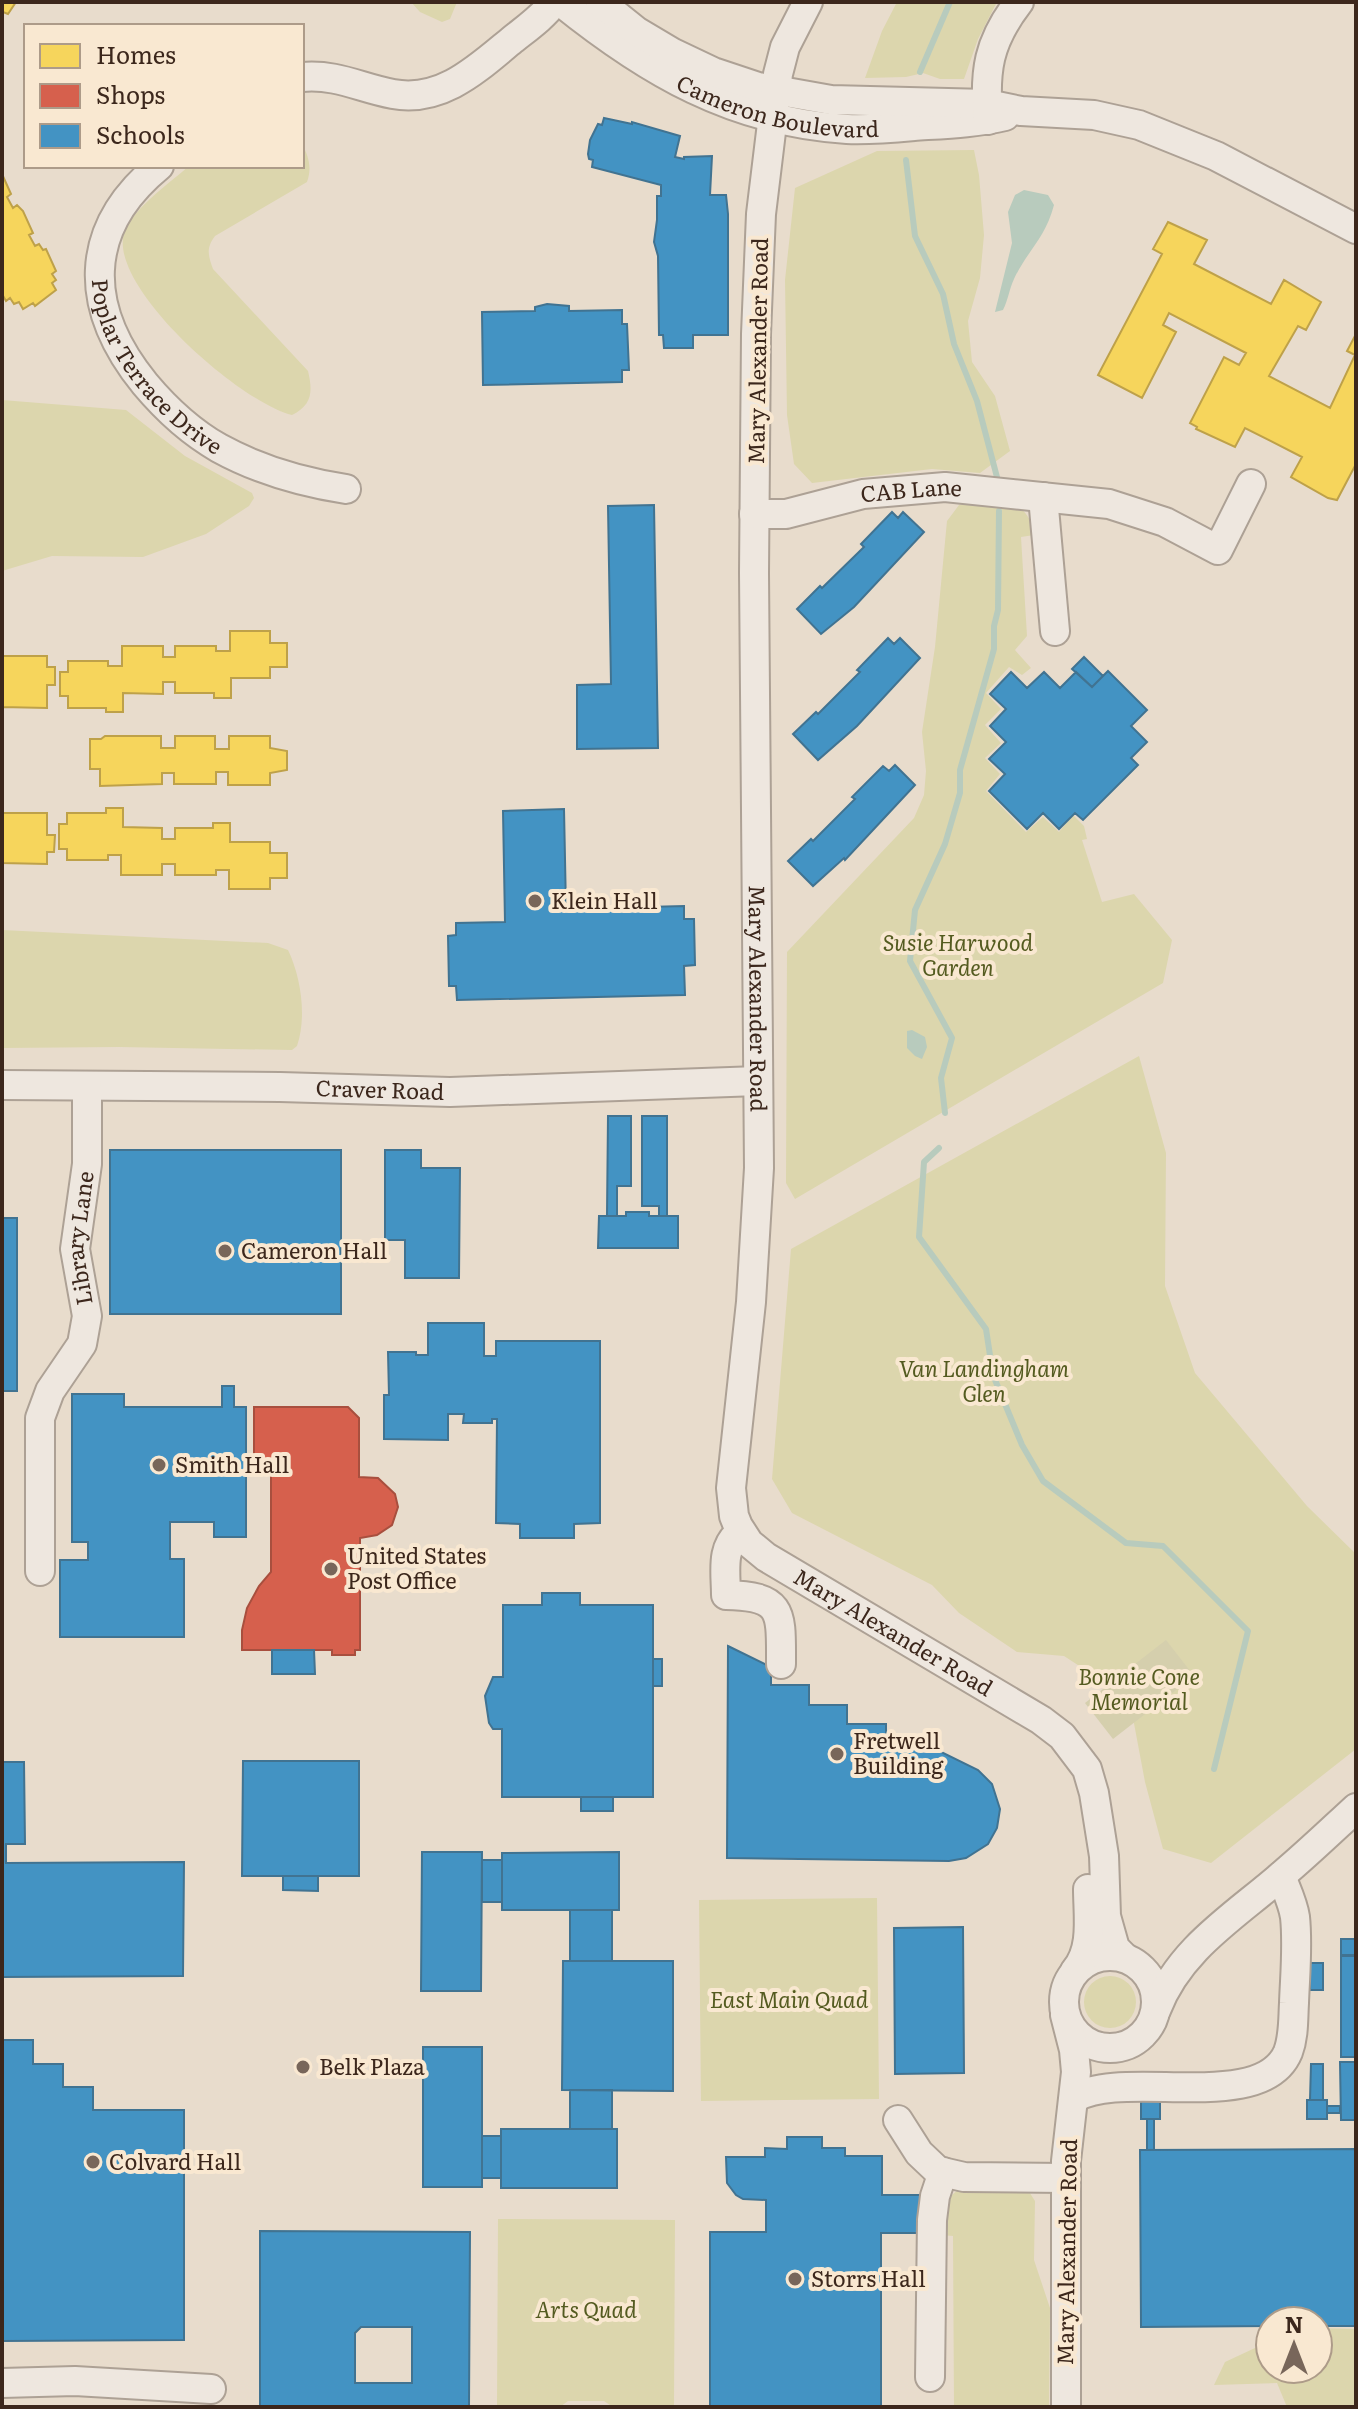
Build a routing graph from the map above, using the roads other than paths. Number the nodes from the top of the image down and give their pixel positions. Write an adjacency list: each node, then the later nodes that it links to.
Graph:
1 (554, 2): 6 (street)
2 (561, 2): 7 (street, Cameron Boulevard)
3 (600, 2): 7 (street, Cameron Boulevard)
4 (808, 2): 7 (street, Mary Alexander Road)
5 (1019, 2): 8 (street)
6 (304, 77)
7 (774, 104): 8 (street, Cameron Boulevard); 14 (street, Mary Alexander Road)
8 (987, 112): 10 (street, Cameron Boulevard)
9 (157, 168): 12 (street, Poplar Terrace Drive)
10 (1356, 229)
11 (1251, 484): 13 (street, CAB Lane)
12 (346, 489)
13 (1043, 497): 14 (street, CAB Lane); 15 (street)
14 (754, 514): 16 (street, Mary Alexander Road)
15 (1055, 631)
16 (758, 1081): 18 (street, Craver Road); 19 (street, Mary Alexander Road)
17 (2, 1085): 18 (street, Craver Road)
18 (87, 1086): 20 (street, Library Lane)
19 (741, 1532): 21 (street); 23 (street, Mary Alexander Road)
20 (40, 1571)
21 (781, 1664)
22 (1356, 1808): 24 (street)
23 (1095, 1813): 26 (street, Mary Alexander Road); 27 (street, Mary Alexander Road)
24 (1281, 1876): 25 (street); 31 (street)
25 (1228, 1918): 26 (street); 28 (street)
26 (1128, 1959): 27 (street); 28 (street, Mary Alexander Road)
27 (1075, 1971): 29 (street, Mary Alexander Road)
28 (1155, 2012): 30 (street, Mary Alexander Road)
29 (1065, 2015): 30 (street); 31 (street, Mary Alexander Road)
30 (1126, 2045): 31 (street, Mary Alexander Road)
31 (1075, 2098): 34 (street, Mary Alexander Road)
32 (898, 2120): 33 (street)
33 (943, 2172): 34 (street); 35 (street)
34 (1066, 2178): 38 (street, Mary Alexander Road)
35 (930, 2377)
36 (2, 2383): 37 (street)
37 (211, 2389)
38 (1066, 2407)

